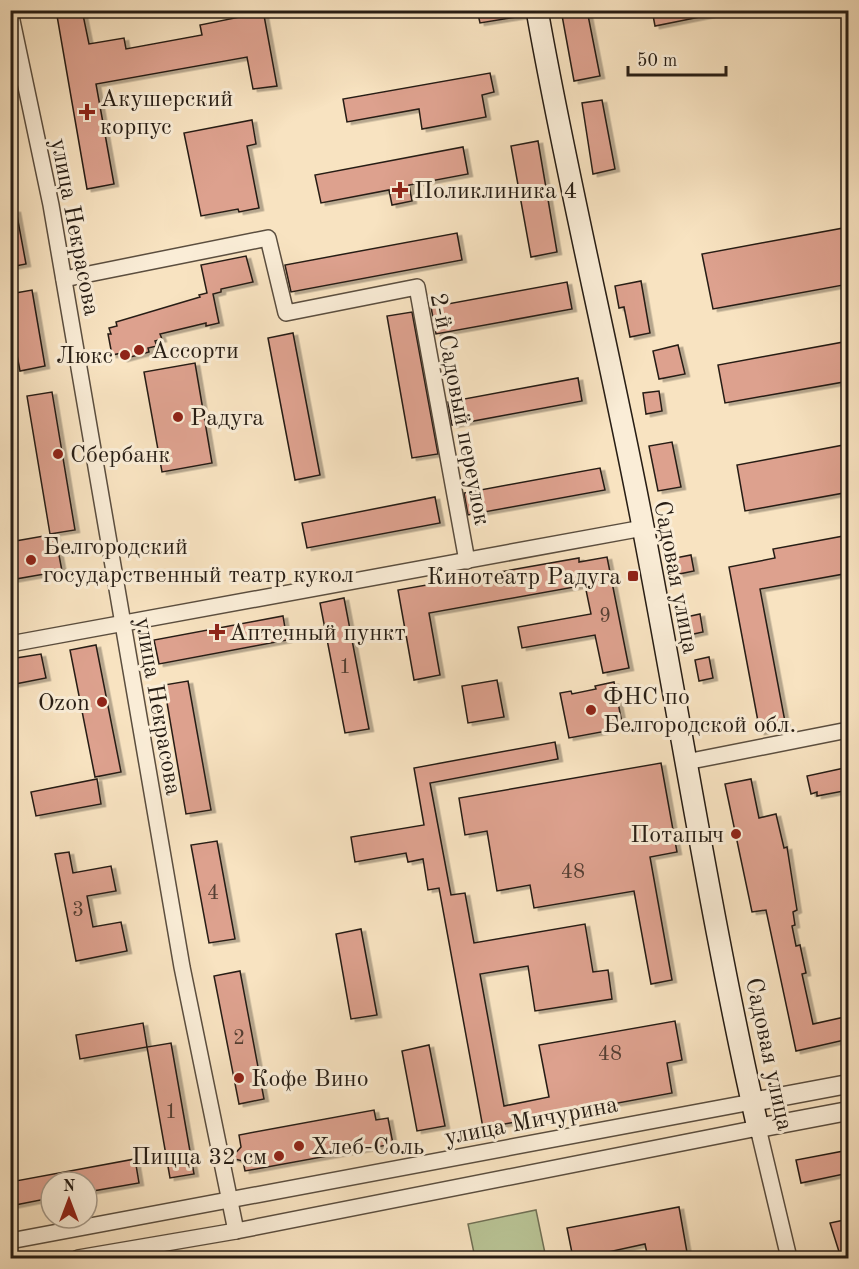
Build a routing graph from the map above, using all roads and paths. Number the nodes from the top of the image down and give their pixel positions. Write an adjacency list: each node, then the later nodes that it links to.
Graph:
1 (537, 10): 4 (main road, Садовая улица)
2 (10, 11): 3 (street, улица Некрасова)
3 (64, 279): 5 (street, 2-й Садовый переулок); 6 (street, улица Некрасова)
4 (643, 528): 5 (street); 9 (main road, Садовая улица)
5 (467, 561): 6 (street)
6 (122, 623): 7 (street); 14 (street, улица Некрасова)
7 (10, 644)
8 (849, 730): 9 (street)
9 (686, 762): 11 (main road, Садовая улица)
10 (849, 1084): 11 (street, улица Мичурина)
11 (752, 1102): 13 (main road, Садовая улица); 14 (street, улица Мичурина)
12 (849, 1111): 13 (street)
13 (758, 1128): 15 (street); 18 (street, Садовая улица)
14 (230, 1201): 15 (street, улица Некрасова); 16 (street, улица Мичурина)
15 (236, 1231): 17 (street)
16 (10, 1241)
17 (78, 1258)
18 (789, 1258)

